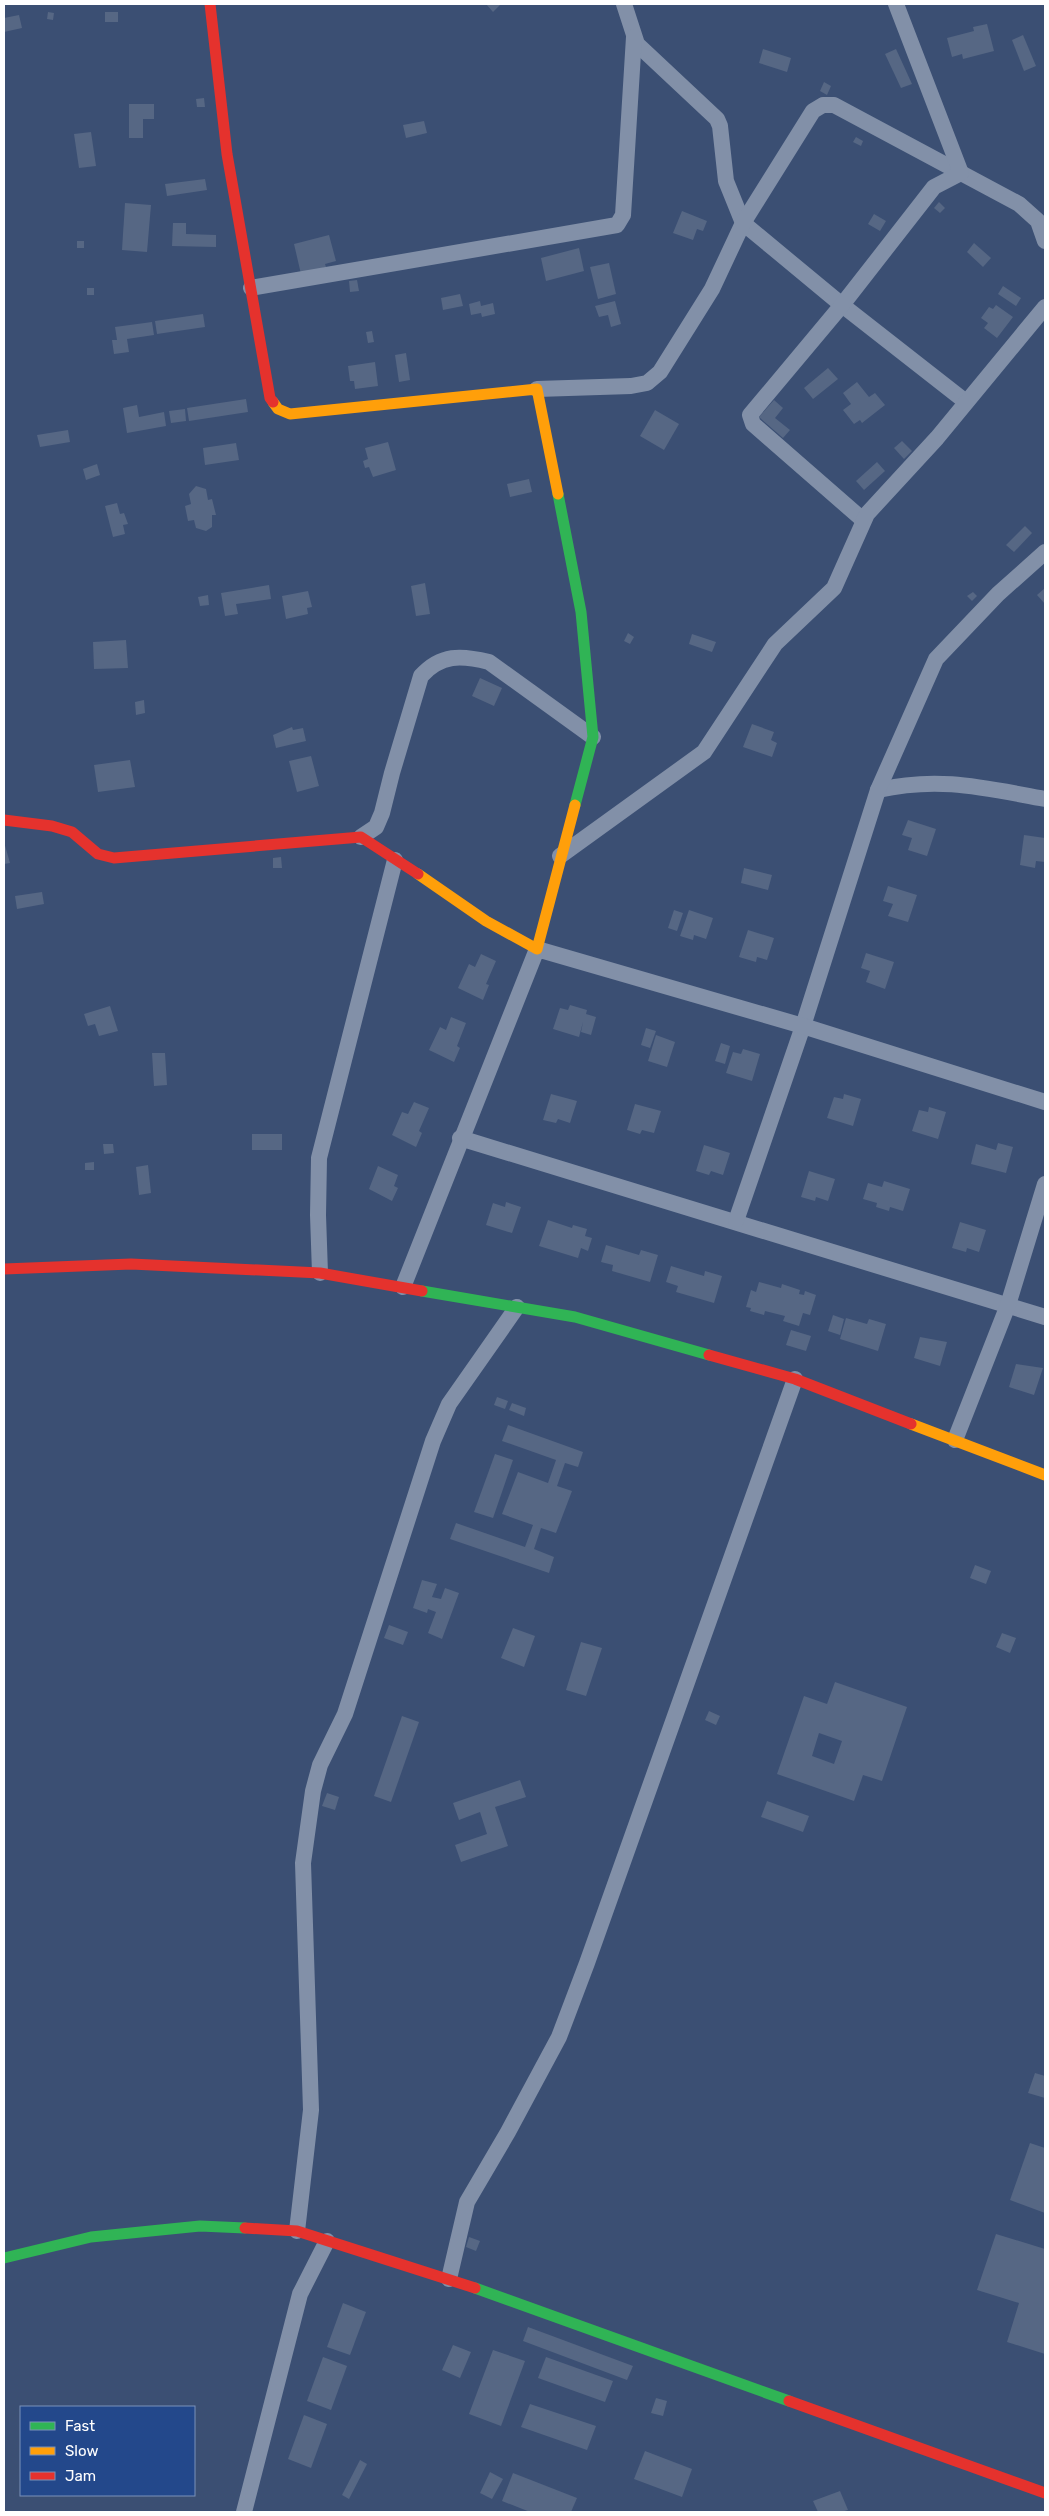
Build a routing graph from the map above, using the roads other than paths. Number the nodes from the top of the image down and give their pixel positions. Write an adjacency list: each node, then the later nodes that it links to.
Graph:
1 (210, 4): 8 (street)
2 (624, 4): 4 (street)
3 (896, 4): 5 (street)
4 (634, 37): 6 (street); 8 (street)
5 (961, 173): 6 (street); 7 (street); 9 (street)
6 (743, 223): 9 (street); 11 (street)
7 (1045, 241)
8 (251, 288): 11 (street)
9 (842, 305): 12 (street); 13 (street)
10 (1045, 307): 12 (street)
11 (537, 389): 15 (street)
12 (966, 402): 13 (street)
13 (863, 520): 20 (street)
14 (1045, 552): 16 (street)
15 (593, 736): 19 (street); 20 (street)
16 (878, 790): 17 (street); 23 (street)
17 (1045, 799)
18 (4, 820): 19 (street)
19 (361, 837): 21 (street)
20 (560, 856): 22 (street)
21 (395, 860): 22 (street); 29 (street)
22 (537, 949): 23 (street); 25 (street)
23 (803, 1026): 24 (street); 27 (street)
24 (1045, 1102)
25 (460, 1138): 27 (street); 30 (street)
26 (1045, 1184): 31 (street)
27 (736, 1221): 31 (street)
28 (4, 1269): 29 (street)
29 (320, 1273): 30 (street)
30 (403, 1287): 32 (street)
31 (1008, 1306): 33 (street); 35 (street)
32 (517, 1307): 34 (street); 37 (street)
33 (1045, 1317)
34 (795, 1379): 35 (street); 40 (street)
35 (956, 1440): 36 (street)
36 (1045, 1475)
37 (296, 2231): 38 (street); 39 (street)
38 (327, 2241): 40 (street); 42 (street)
39 (4, 2258)
40 (449, 2279): 41 (street)
41 (1045, 2493)
42 (244, 2512)

